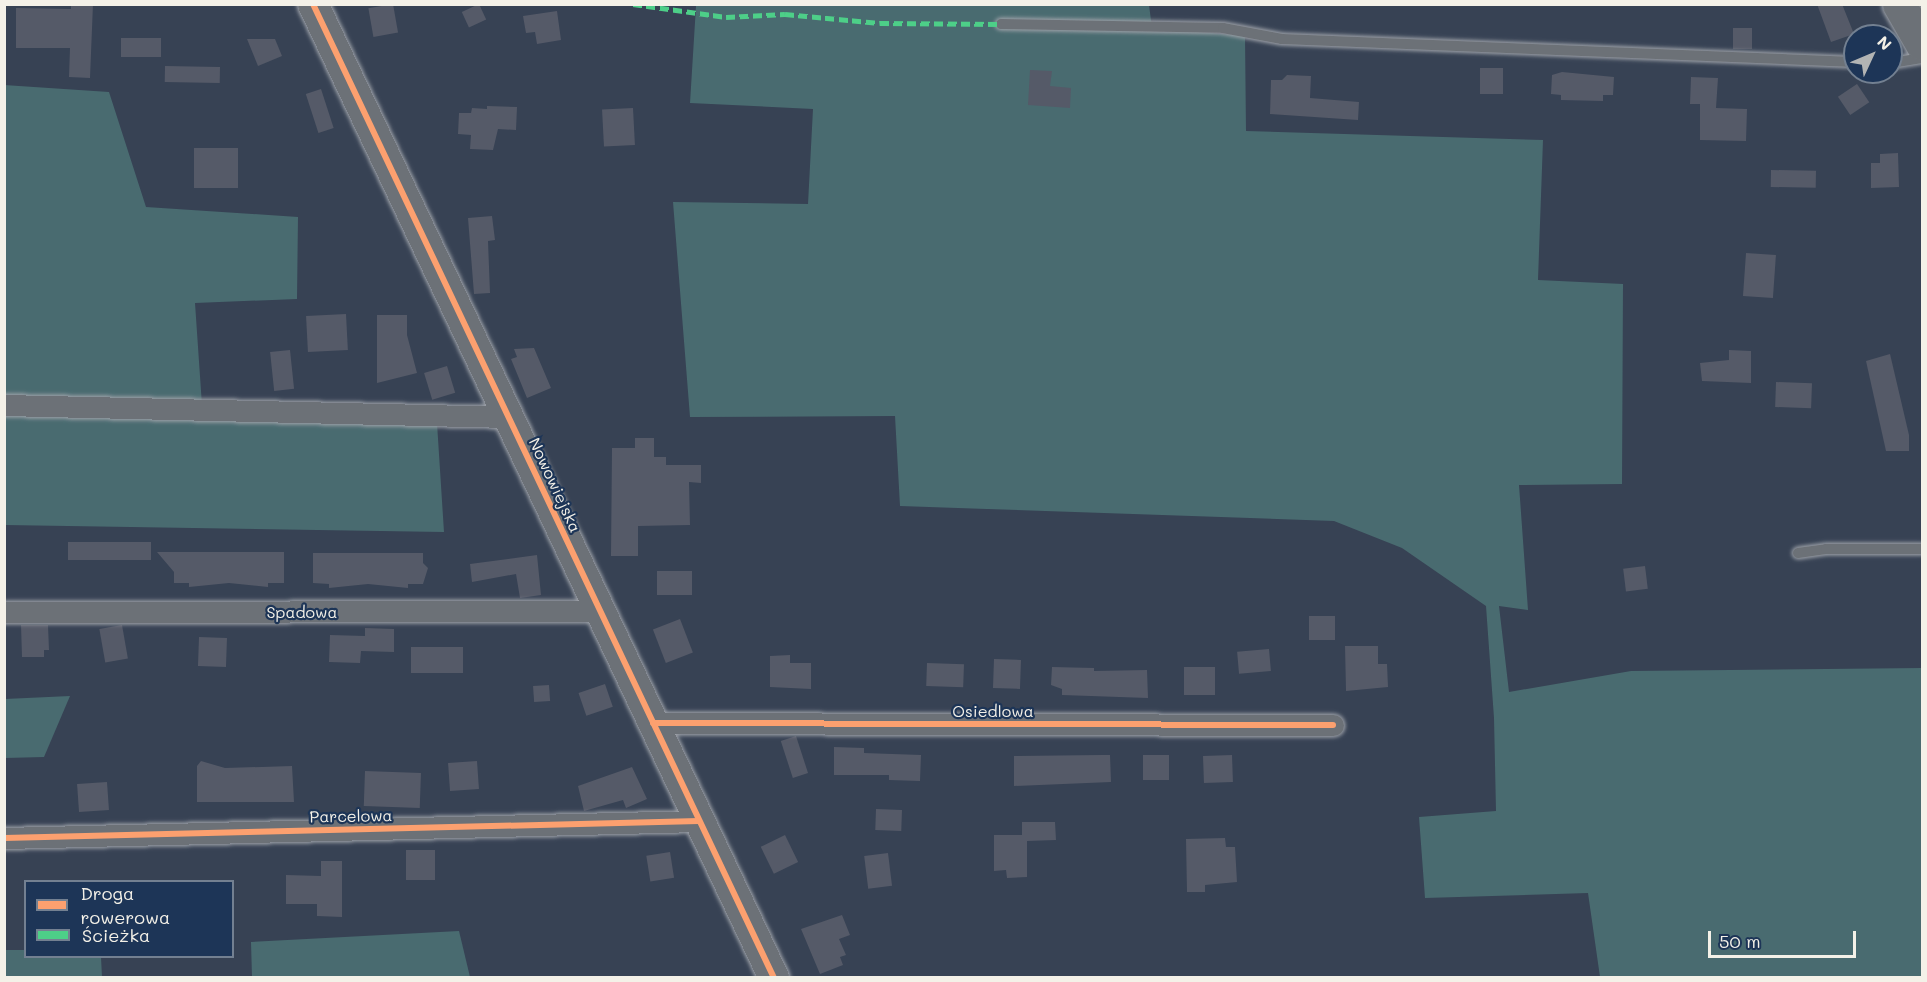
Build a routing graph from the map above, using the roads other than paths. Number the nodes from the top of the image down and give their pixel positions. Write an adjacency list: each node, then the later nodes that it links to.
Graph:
1 (313, 4): 9 (street, Nowowiejska)
2 (1899, 4): 4 (main road)
3 (1001, 24): 7 (lane)
4 (1923, 44)
5 (1923, 58): 6 (lane)
6 (1903, 61)
7 (1843, 62)
8 (4, 405): 9 (street)
9 (508, 417): 12 (street, Nowowiejska)
10 (1923, 549): 11 (lane)
11 (1798, 553)
12 (600, 611): 13 (street, Spadowa); 14 (street, Nowowiejska)
13 (4, 612)
14 (653, 723): 15 (street, Osiedlowa); 16 (street, Nowowiejska)
15 (1333, 725)
16 (699, 821): 17 (street, Parcelowa); 18 (street, Nowowiejska)
17 (4, 838)
18 (774, 978)

